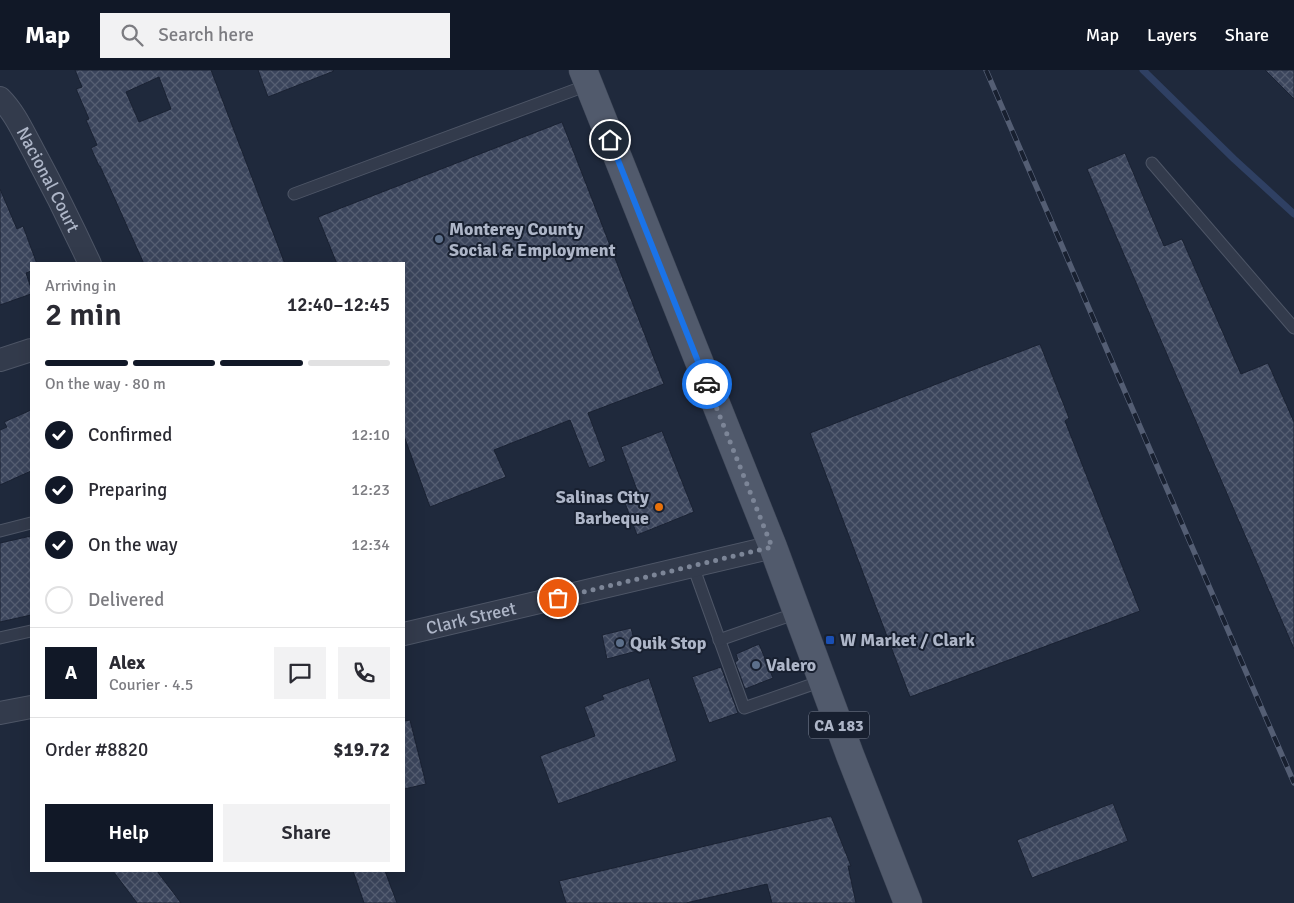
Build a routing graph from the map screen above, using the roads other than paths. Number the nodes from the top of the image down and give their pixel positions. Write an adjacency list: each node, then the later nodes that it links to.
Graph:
1 (585, 77): 4 (lane); 11 (main road, CA 183)
2 (0, 98): 5 (street, Nacional Court)
3 (1152, 163): 6 (lane)
4 (294, 194)
5 (89, 262)
6 (1294, 328)
7 (30, 350): 8 (street)
8 (0, 360)
9 (30, 523): 10 (lane)
10 (0, 531)
11 (772, 547): 12 (street, Clark Street); 13 (main road, CA 183)
12 (693, 566): 15 (street, Clark Street); 17 (lane)
13 (797, 613): 17 (lane); 18 (main road, CA 183)
14 (30, 631): 16 (lane)
15 (405, 634)
16 (0, 638)
17 (719, 640): 18 (lane)
18 (822, 681): 21 (main road, CA 183)
19 (30, 707): 20 (street)
20 (0, 713)
21 (908, 903)

